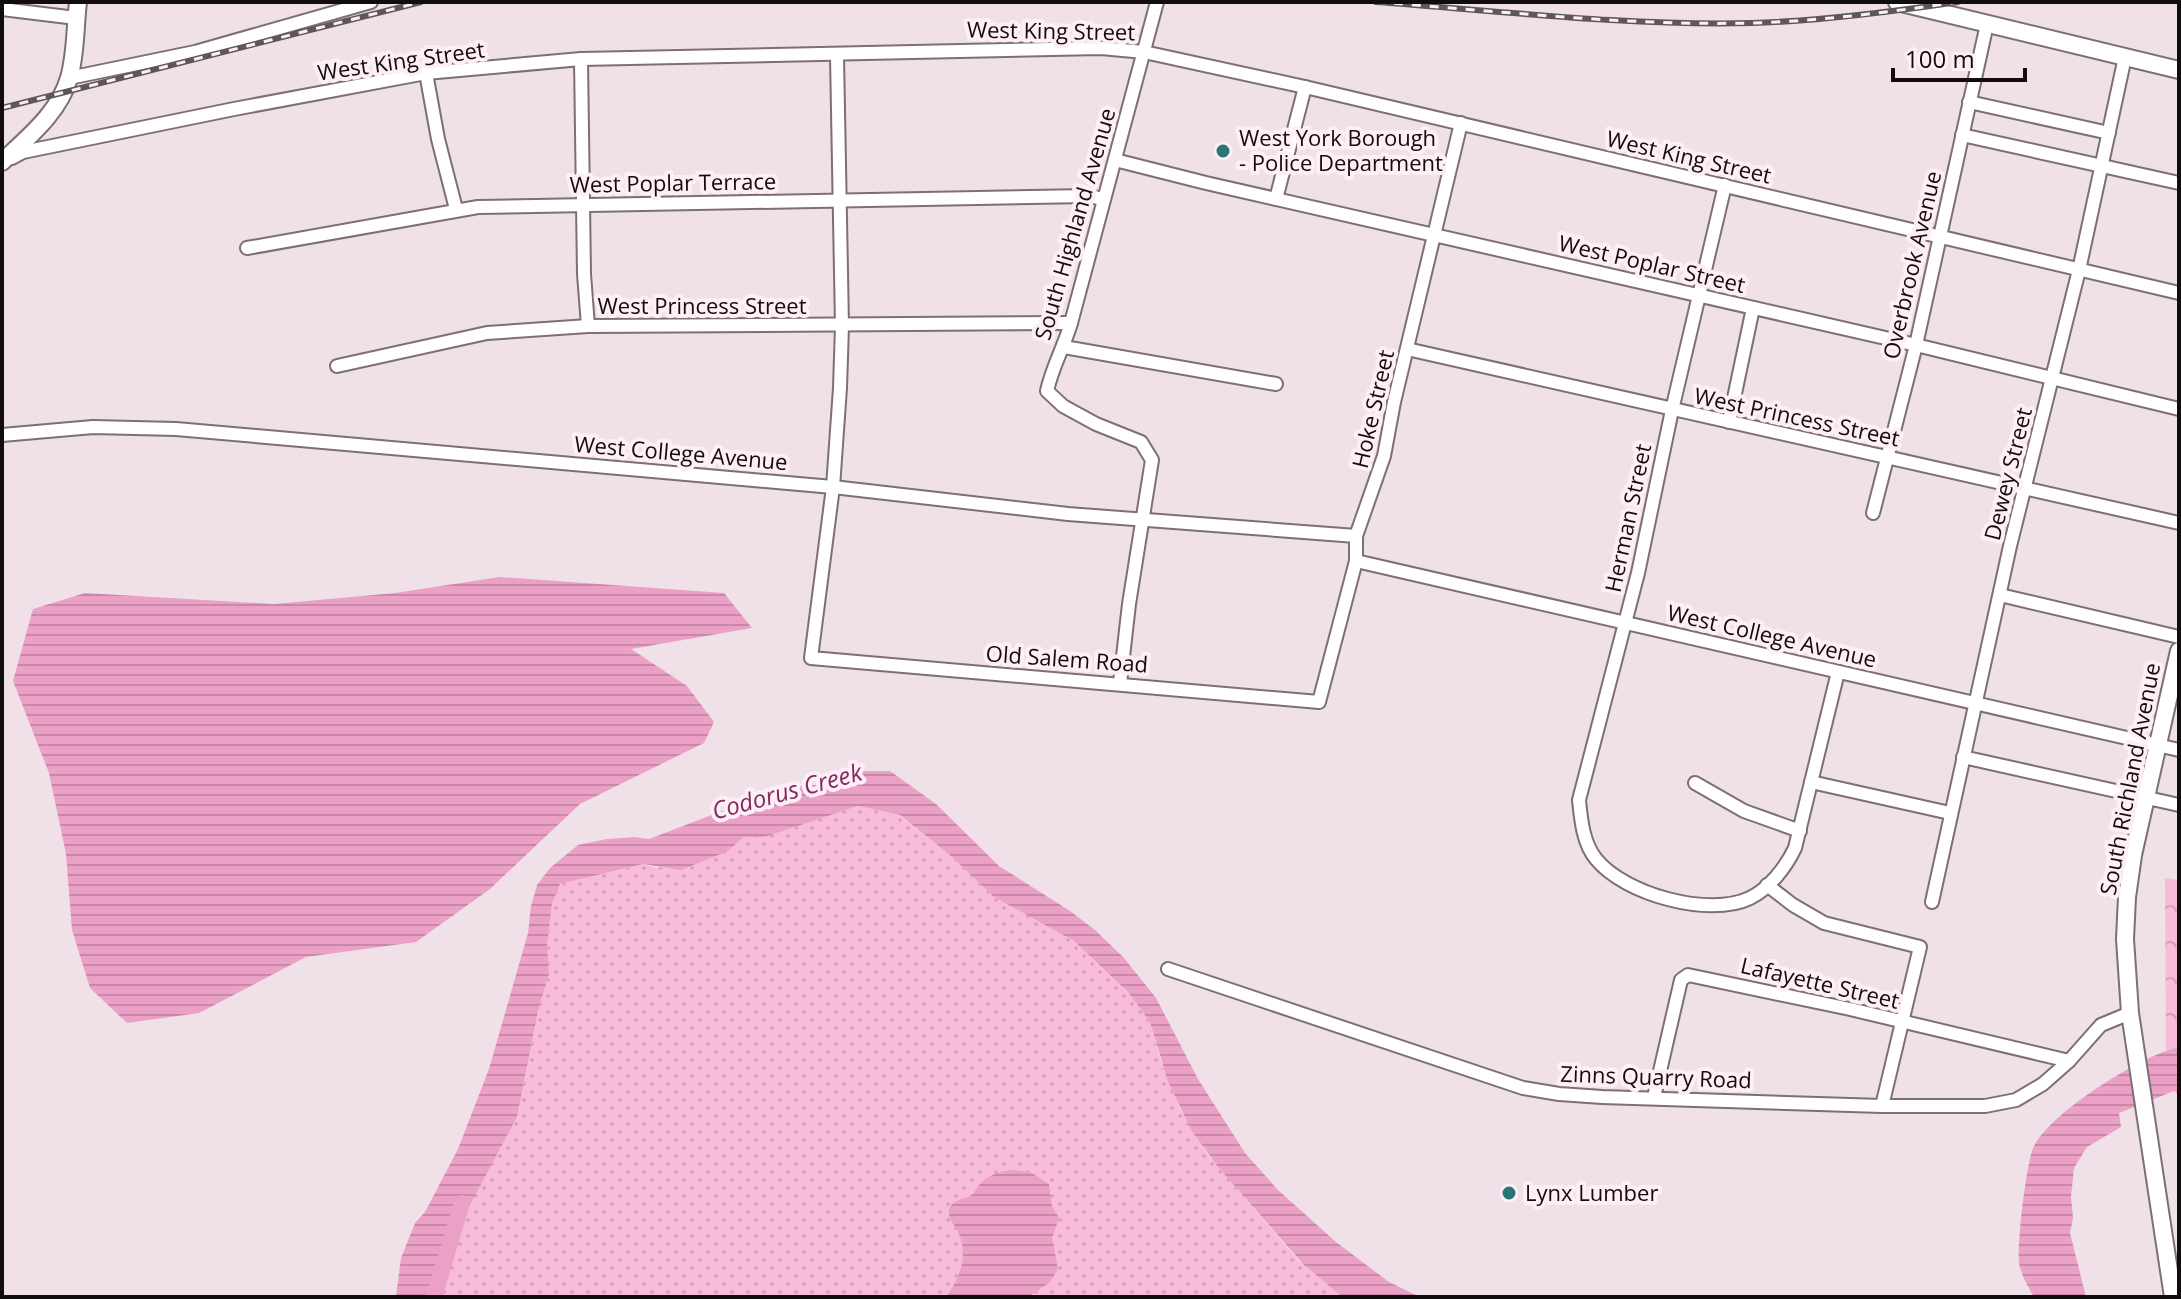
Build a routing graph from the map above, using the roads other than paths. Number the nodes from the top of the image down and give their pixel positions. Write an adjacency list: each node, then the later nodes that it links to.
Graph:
1 (371, 2): 13 (street)
2 (1157, 2): 7 (street, South Highland Avenue)
3 (1897, 2): 6 (main road)
4 (2, 9): 5 (street)
5 (77, 10): 13 (main road)
6 (1987, 24): 9 (main road); 15 (street, Overbrook Avenue)
7 (1144, 52): 8 (street, West King Street); 14 (street, West King Street); 19 (street, South Highland Avenue)
8 (837, 56): 10 (street, West King Street); 26 (street)
9 (2125, 57): 11 (main road); 17 (street, Dewey Street)
10 (581, 59): 12 (street, West King Street); 27 (street)
11 (2179, 70)
12 (426, 73): 20 (street, West King Street); 28 (street)
13 (69, 78): 20 (main road)
14 (1305, 87): 16 (street, West King Street); 25 (street)
15 (1969, 102): 17 (street); 18 (street, Overbrook Avenue)
16 (1461, 123): 23 (street, West King Street); 29 (street, Hoke Street)
17 (2109, 133): 21 (street, Dewey Street)
18 (1962, 135): 21 (street); 30 (street, Overbrook Avenue)
19 (1115, 160): 24 (street, South Highland Avenue); 25 (street, West Poplar Street)
20 (2, 163)
21 (2102, 166): 22 (street); 32 (street, Dewey Street)
22 (2179, 183)
23 (1725, 185): 30 (street, West King Street); 34 (street, Herman Street)
24 (1104, 199): 26 (street, West Poplar Terrace); 36 (street, South Highland Avenue)
25 (1276, 199): 29 (street, West Poplar Street)
26 (837, 201): 27 (street, West Poplar Terrace); 38 (street)
27 (583, 204): 28 (street, West Poplar Terrace); 37 (street)
28 (456, 209): 31 (street, West Poplar Terrace)
29 (1434, 234): 34 (street, West Poplar Street); 41 (street, Hoke Street)
30 (1939, 237): 32 (street, West King Street); 39 (street, Overbrook Avenue)
31 (247, 248)
32 (2079, 270): 33 (street, West King Street); 43 (street, Dewey Street)
33 (2179, 293)
34 (1700, 296): 35 (street, West Poplar Street); 46 (street, Herman Street)
35 (1753, 308): 39 (street, West Poplar Street); 47 (street)
36 (1071, 323): 38 (street, West Princess Street); 40 (street, South Highland Avenue)
37 (588, 326): 38 (street, West Princess Street); 42 (street, West Princess Street)
38 (842, 326): 50 (street)
39 (1916, 345): 43 (street, West Poplar Street); 49 (street, Overbrook Avenue)
40 (1064, 347): 44 (street); 53 (street, South Highland Avenue)
41 (1407, 349): 46 (street, West Princess Street); 55 (street, Hoke Street)
42 (337, 366)
43 (2053, 378): 45 (street, West Poplar Street); 51 (street, Dewey Street)
44 (1276, 384)
45 (2179, 409)
46 (1672, 410): 47 (street, West Princess Street); 58 (street, Herman Street)
47 (1729, 422): 49 (street, West Princess Street)
48 (2, 435): 50 (street, West College Avenue)
49 (1887, 457): 51 (street, West Princess Street); 52 (street, Overbrook Avenue)
50 (833, 487): 53 (street, West College Avenue); 62 (street, Old Salem Road)
51 (2025, 488): 54 (street, West Princess Street); 57 (street, Dewey Street)
52 (1873, 513)
53 (1141, 518): 55 (street, West College Avenue); 62 (street, South Highland Avenue)
54 (2179, 523)
55 (1356, 536): 56 (street, Hoke Street)
56 (1356, 561): 58 (street, West College Avenue); 63 (street, Hoke Street)
57 (2000, 595): 59 (street); 64 (street, Dewey Street)
58 (1624, 623): 61 (street, West College Avenue); 74 (street, Herman Street)
59 (2179, 637)
60 (2179, 651): 65 (main road, South Richland Avenue)
61 (1838, 672): 64 (street, West College Avenue); 68 (street)
62 (1120, 683): 63 (street, Old Salem Road)
63 (1319, 702)
64 (1975, 703): 65 (street, West College Avenue); 67 (street, Dewey Street)
65 (2157, 745): 66 (street, West College Avenue); 70 (main road, South Richland Avenue)
66 (2179, 750)
67 (1963, 757): 70 (street); 72 (street, Dewey Street)
68 (1811, 782): 72 (street); 73 (street)
69 (1695, 783): 73 (street)
70 (2145, 797): 71 (street); 77 (main road, South Richland Avenue)
71 (2179, 805)
72 (1950, 813): 75 (street, Dewey Street)
73 (1800, 831): 74 (street)
74 (1767, 885): 78 (street)
75 (1932, 902)
76 (1168, 969): 80 (street, Zinns Quarry Road)
77 (2130, 1013): 79 (street, Zinns Quarry Road); 82 (main road, South Richland Avenue)
78 (1902, 1022): 79 (street, Lafayette Street); 80 (street, Lafayette Street); 81 (street)
79 (2069, 1061): 81 (street, Zinns Quarry Road)
80 (1654, 1097): 81 (street, Zinns Quarry Road)
81 (1882, 1106)
82 (2173, 1297)

